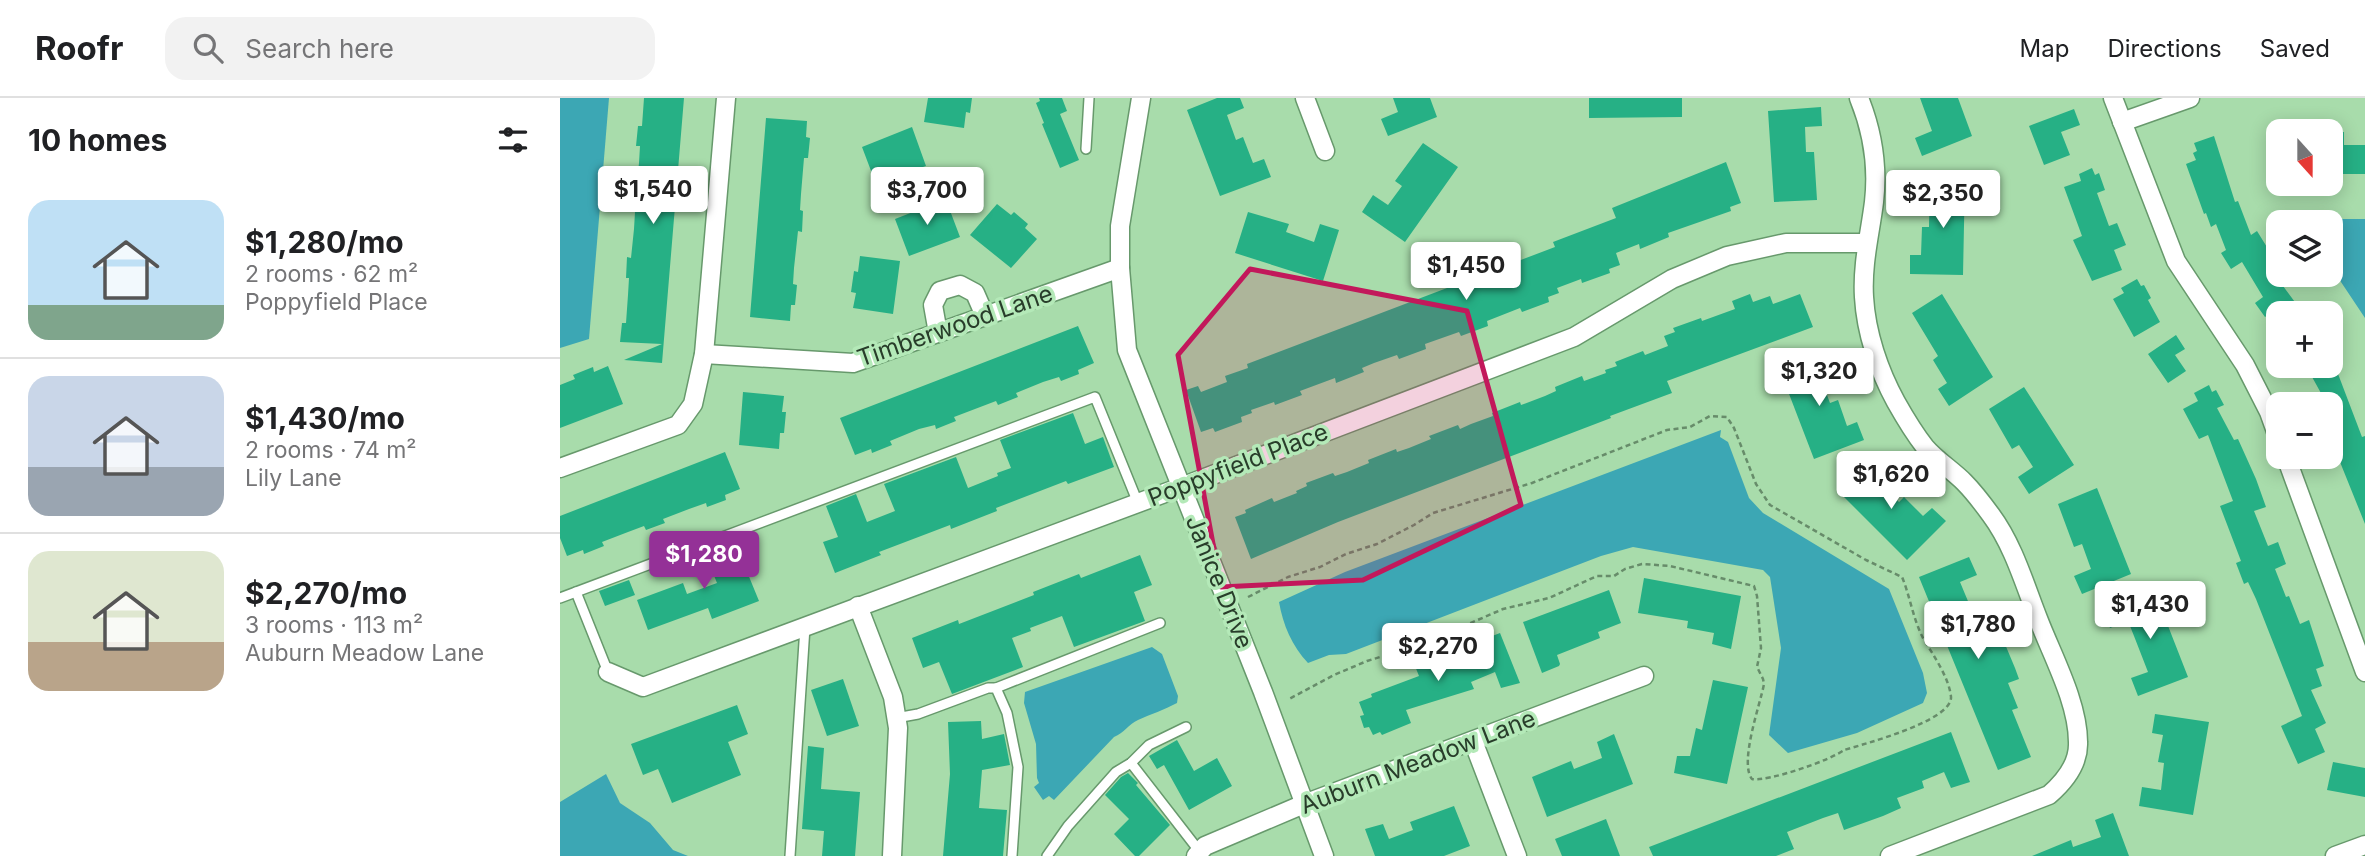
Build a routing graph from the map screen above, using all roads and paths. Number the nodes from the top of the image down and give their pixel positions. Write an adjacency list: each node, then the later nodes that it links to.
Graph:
1 (726, 98): 15 (street)
2 (1089, 98): 9 (lane)
3 (1141, 98): 12 (street, Janice Drive)
4 (1306, 98): 10 (street)
5 (1859, 98): 11 (street)
6 (2113, 98): 8 (street)
7 (2190, 98): 8 (street)
8 (2122, 122): 16 (street)
9 (1086, 149)
10 (1325, 151)
11 (1866, 243): 19 (street, Poppyfield Place); 45 (street)
12 (1120, 268): 13 (street, Timberwood Lane); 19 (street, Janice Drive)
13 (985, 316): 14 (street, Timberwood Lane); 14 (street)
14 (938, 333): 15 (street, Timberwood Lane)
15 (704, 354): 17 (street)
16 (2266, 406)
17 (560, 468)
18 (2290, 469): 28 (street)
19 (1181, 487): 20 (street, Poppyfield Place); 36 (street, Janice Drive)
20 (1138, 503): 21 (lane); 24 (street, Poppyfield Place)
21 (576, 592): 23 (lane); 27 (lane)
22 (1248, 597): 31 (path)
23 (560, 598)
24 (858, 606): 26 (street, Poppyfield Place); 32 (street)
25 (1160, 623): 30 (lane)
26 (806, 625): 27 (street, Poppyfield Place); 39 (lane)
27 (608, 672)
28 (2365, 672)
29 (1644, 676): 34 (street, Auburn Meadow Lane)
30 (996, 688): 32 (lane); 41 (lane)
31 (1289, 699)
32 (896, 718): 40 (street)
33 (1186, 727): 35 (lane)
34 (1473, 741): 36 (street, Auburn Meadow Lane); 44 (street)
35 (1131, 763): 38 (lane); 42 (lane)
36 (1304, 804): 38 (street, Auburn Meadow Lane); 43 (street, Janice Drive)
37 (2365, 845): 46 (street)
38 (1198, 854)
39 (790, 856)
40 (892, 856)
41 (1012, 856)
42 (1048, 856)
43 (1324, 856)
44 (1517, 856)
45 (1890, 856)
46 (2335, 856)

